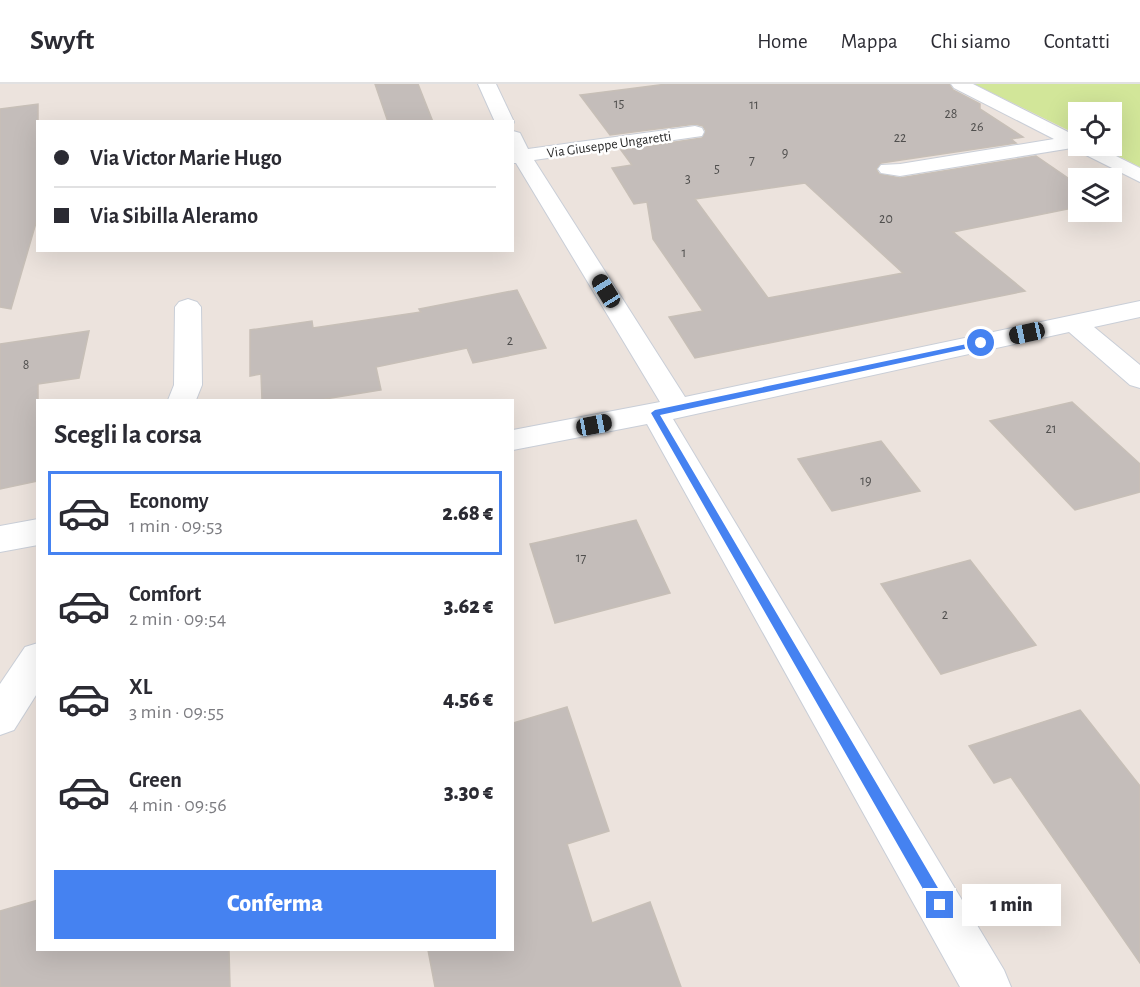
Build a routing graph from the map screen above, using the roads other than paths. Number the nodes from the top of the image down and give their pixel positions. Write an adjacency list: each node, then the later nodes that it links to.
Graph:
1 (487, 84): 3 (street)
2 (960, 84): 5 (street)
3 (505, 120)
4 (695, 132): 7 (street, Via Giuseppe Ungaretti)
5 (1068, 139)
6 (1068, 145): 9 (street)
7 (516, 150): 16 (street, Via Giuseppe Ungaretti)
8 (1101, 156): 10 (street)
9 (888, 170)
10 (1140, 176)
11 (188, 307): 15 (street)
12 (1140, 309): 13 (street)
13 (1074, 324): 14 (street); 16 (street)
14 (1140, 379)
15 (182, 399)
16 (666, 410): 17 (street); 22 (street, Via Giuseppe Ungaretti)
17 (514, 441)
18 (36, 532): 19 (street)
19 (0, 539)
20 (36, 662): 21 (street)
21 (0, 717)
22 (987, 987)

